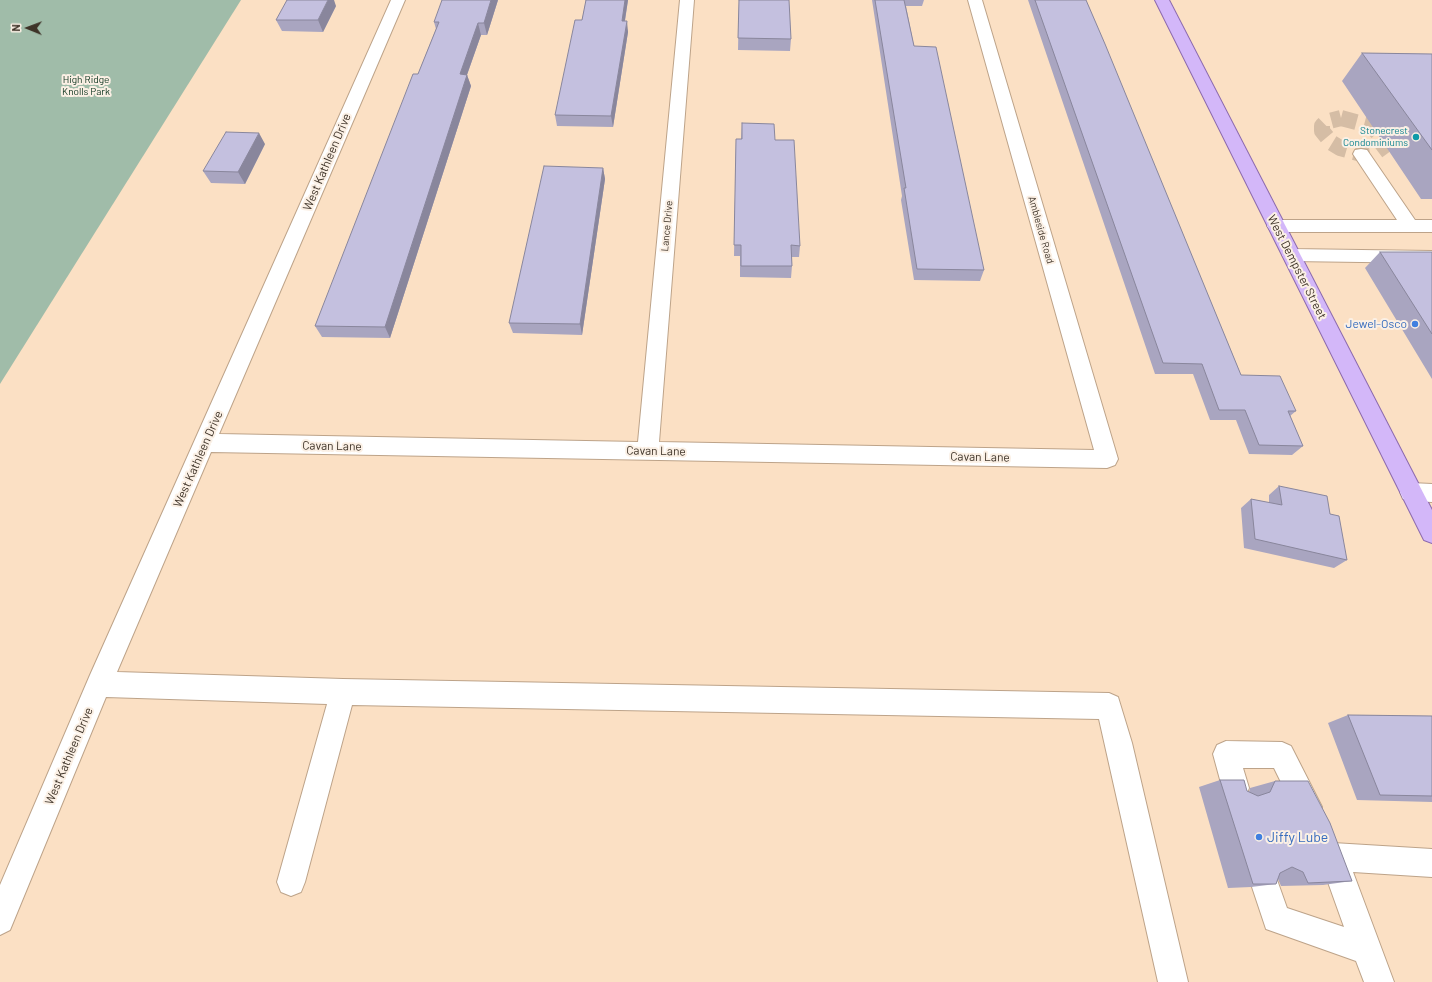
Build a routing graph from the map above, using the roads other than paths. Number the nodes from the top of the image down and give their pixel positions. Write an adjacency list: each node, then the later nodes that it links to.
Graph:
1 (398, 0): 11 (street, West Kathleen Drive)
2 (687, 0): 12 (street, Lance Drive)
3 (975, 0): 13 (street, Ambleside Road)
4 (1162, 0): 6 (main road, West Dempster Street)
5 (1361, 154): 7 (street)
6 (1276, 226): 7 (street); 9 (main road, West Dempster Street)
7 (1410, 226): 8 (street)
8 (1432, 226)
9 (1291, 255): 10 (street); 14 (main road, West Dempster Street)
10 (1432, 257)
11 (205, 443): 12 (street, Cavan Lane); 16 (street, West Kathleen Drive)
12 (648, 451): 13 (street, Cavan Lane)
13 (1107, 459)
14 (1422, 492): 15 (main road, West Dempster Street)
15 (1432, 533)
16 (99, 684): 17 (street); 23 (street, West Kathleen Drive)
17 (343, 692): 21 (street); 25 (street)
18 (1235, 788): 19 (street)
19 (1325, 841): 20 (street); 24 (street)
20 (1432, 864)
21 (291, 882)
22 (1266, 887): 24 (street)
23 (0, 920)
24 (1367, 950): 26 (street)
25 (1173, 982)
26 (1380, 982)

